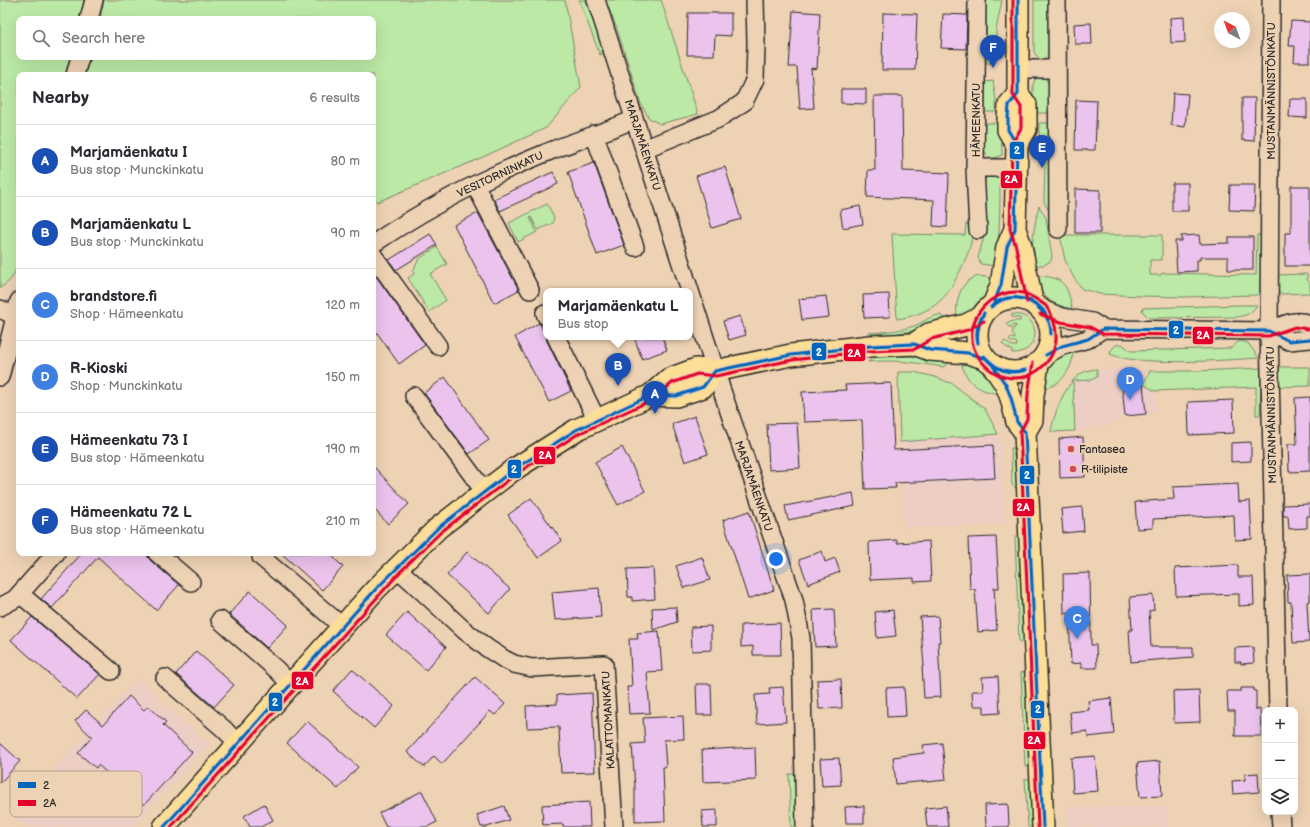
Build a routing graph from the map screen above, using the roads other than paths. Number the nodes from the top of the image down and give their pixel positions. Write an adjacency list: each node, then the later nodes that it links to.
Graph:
1 (94, 0): 8 (street)
2 (596, 0): 13 (street, MARJAMÄENKATU)
3 (755, 0): 15 (street)
4 (977, 0): 16 (street, HÄMEENKATU)
5 (1018, 0): 10 (main road)
6 (1057, 0): 11 (street)
7 (1271, 0): 35 (street, MUSTANMÄNNISTÖNKATU)
8 (90, 16)
9 (79, 60): 12 (street)
10 (1018, 69): 11 (street); 17 (main road)
11 (1057, 69): 20 (street)
12 (76, 72)
13 (634, 119): 14 (street, VESITORNINKATU); 15 (street, MARJAMÄENKATU)
14 (594, 134): 18 (street, VESITORNINKATU); 23 (street)
15 (644, 149): 25 (street, MARJAMÄENKATU)
16 (975, 168): 17 (street, HÄMEENKATU); 21 (street, HÄMEENKATU)
17 (1016, 168): 19 (main road)
18 (475, 185): 22 (street, VESITORNINKATU); 26 (street)
19 (1014, 229): 28 (main road); 31 (main road)
20 (1058, 229)
21 (978, 230)
22 (376, 242)
23 (635, 247)
24 (376, 259): 39 (street)
25 (689, 288)
26 (530, 290)
27 (693, 301): 42 (street, MARJAMÄENKATU)
28 (1037, 305): 31 (main road); 34 (street); 40 (main road)
29 (16, 308): 30 (street)
30 (0, 309)
31 (988, 310): 38 (main road); 41 (main road)
32 (16, 312): 43 (street)
33 (1310, 324): 35 (street)
34 (1103, 329): 35 (street); 40 (street)
35 (1269, 331): 36 (street); 60 (street, MUSTANMÄNNISTÖNKATU)
36 (1310, 339)
37 (557, 340): 45 (street)
38 (914, 344): 41 (main road); 42 (main road)
39 (438, 346)
40 (1042, 360): 41 (main road); 46 (main road)
41 (989, 362): 46 (main road)
42 (715, 371): 45 (main road); 65 (street, MARJAMÄENKATU)
43 (0, 377)
44 (414, 396): 47 (street)
45 (596, 420): 47 (main road)
46 (1025, 432): 66 (main road)
47 (484, 491): 51 (main road)
48 (53, 556): 53 (street)
49 (161, 556): 52 (street)
50 (261, 557): 56 (street)
51 (397, 568): 56 (main road); 64 (street, KALATTOMANKATU)
52 (191, 582)
53 (20, 594): 54 (street); 57 (street)
54 (0, 607)
55 (220, 620): 59 (street)
56 (343, 627): 59 (main road)
57 (111, 671)
58 (165, 678): 61 (street)
59 (291, 685): 61 (main road)
60 (1278, 707)
61 (238, 744): 63 (main road)
62 (1280, 815): 67 (street)
63 (164, 827)
64 (614, 827)
65 (805, 827)
66 (1043, 827)
67 (1280, 827)

